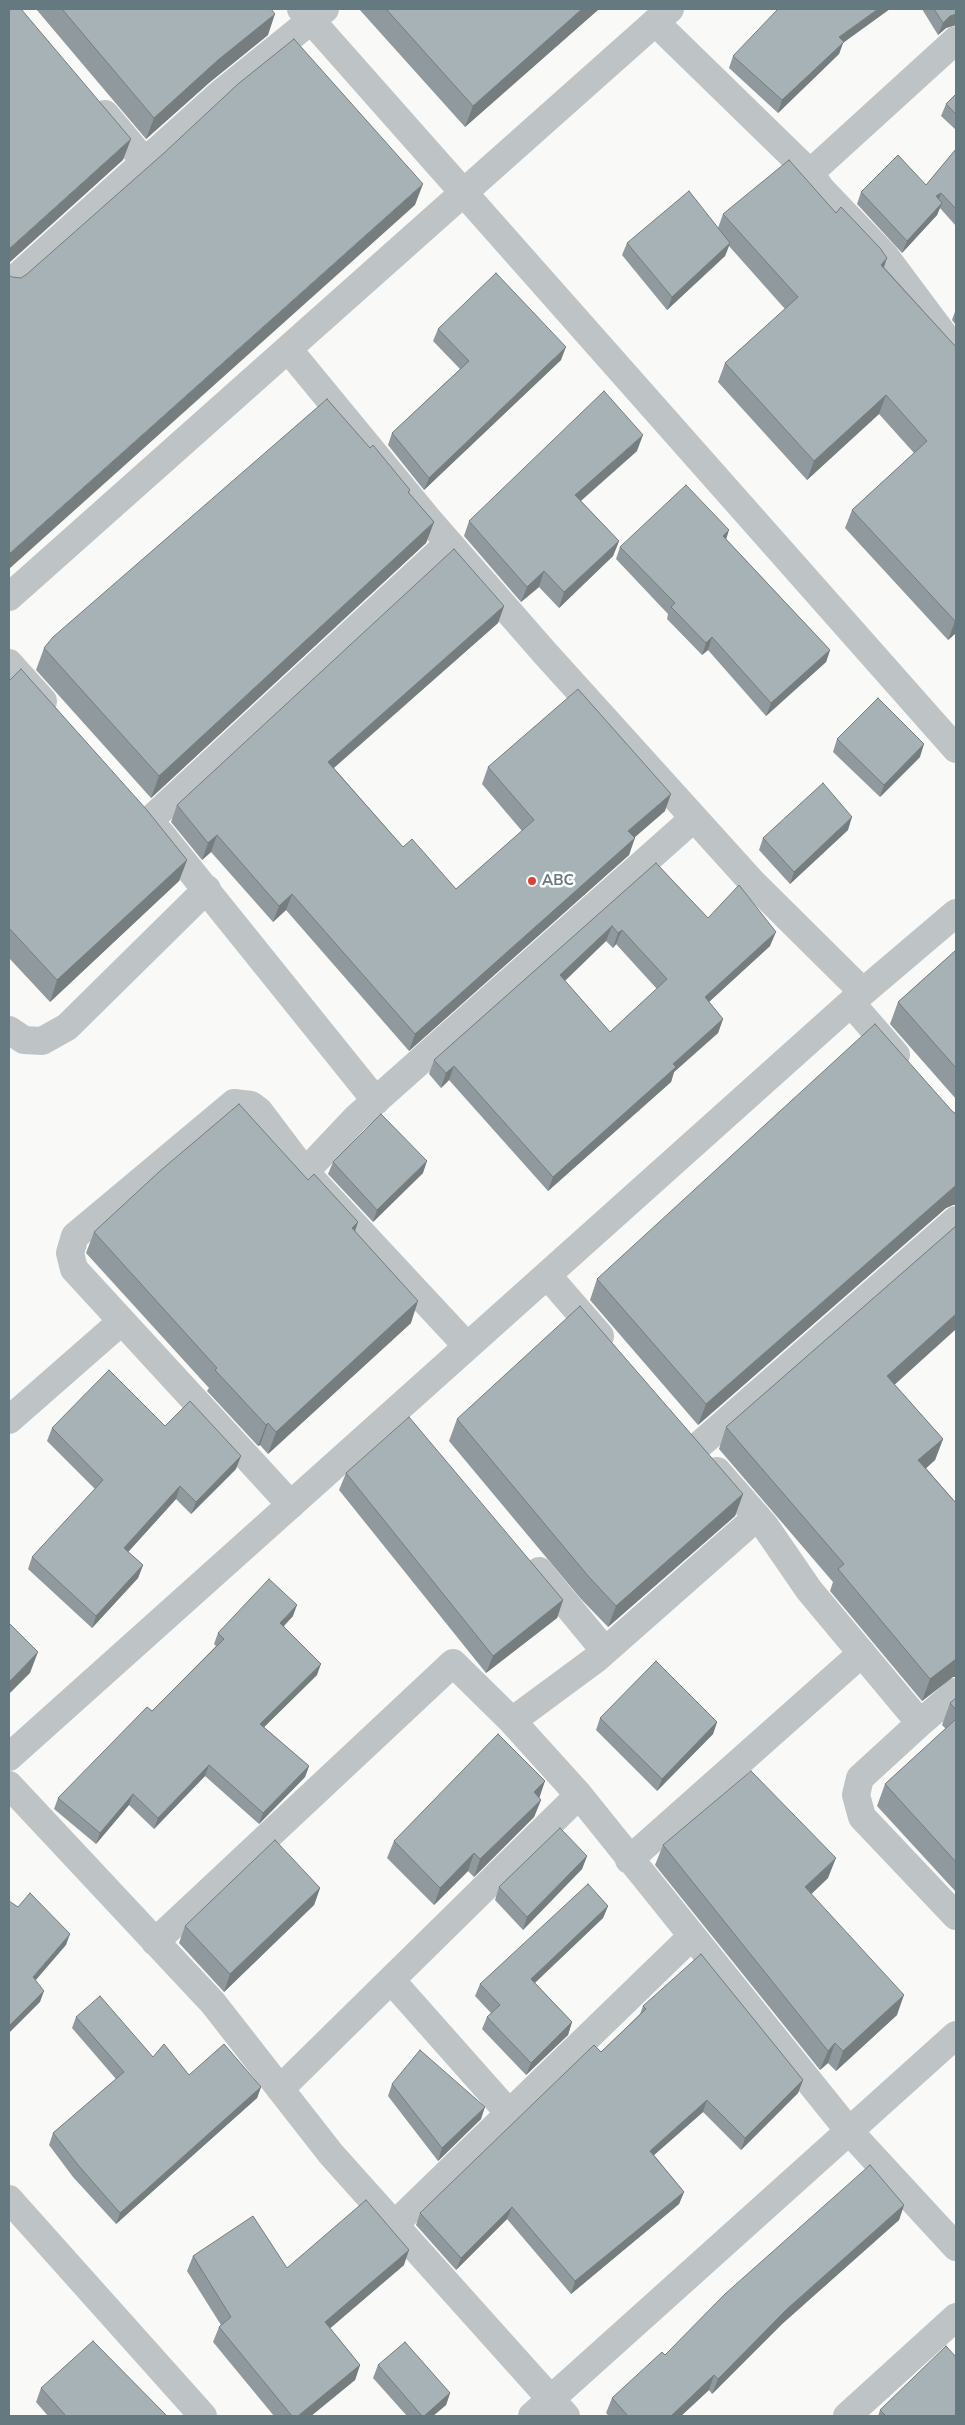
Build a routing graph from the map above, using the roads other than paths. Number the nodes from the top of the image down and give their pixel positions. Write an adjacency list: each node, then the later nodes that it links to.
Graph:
1 (312, 13): 5 (street); 7 (street)
2 (662, 16): 6 (street); 7 (street)
3 (956, 40): 6 (street)
4 (89, 95): 5 (street)
5 (146, 162): 8 (street)
6 (810, 173): 10 (street)
7 (464, 192): 9 (street); 15 (street)
8 (9, 284)
9 (288, 349): 11 (street); 12 (street)
10 (956, 351)
11 (449, 543): 16 (street); 17 (street)
12 (9, 597)
13 (9, 663): 14 (street)
14 (61, 722)
15 (956, 749)
16 (694, 818): 19 (street); 22 (street)
17 (207, 889): 20 (street); 22 (street)
18 (956, 913): 19 (street)
19 (857, 998): 21 (street); 25 (street)
20 (9, 1030)
21 (910, 1070)
22 (376, 1101): 23 (street)
23 (305, 1172): 26 (street); 27 (street)
24 (956, 1220): 31 (street)
25 (547, 1275): 27 (street); 28 (street)
26 (122, 1321): 29 (street); 30 (street)
27 (467, 1346): 30 (street)
28 (619, 1357)
29 (9, 1420)
30 (291, 1505): 38 (street)
31 (758, 1517): 33 (street); 34 (street)
32 (522, 1552): 33 (street)
33 (605, 1650): 36 (street)
34 (862, 1653): 37 (street); 41 (street)
35 (956, 1692): 37 (street)
36 (512, 1722): 40 (street); 44 (street)
37 (920, 1723): 42 (street)
38 (9, 1757)
39 (9, 1785): 44 (street)
40 (579, 1796): 41 (street); 45 (street)
41 (629, 1860): 43 (street)
42 (956, 1916)
43 (691, 1937): 48 (street); 49 (street)
44 (156, 1942): 47 (street)
45 (391, 1980): 47 (street); 48 (street)
46 (956, 2035): 49 (street)
47 (280, 2089): 51 (street)
48 (510, 2113): 51 (street)
49 (849, 2131): 52 (street); 54 (street)
50 (9, 2199): 55 (street)
51 (394, 2225): 54 (street)
52 (956, 2246)
53 (956, 2317): 56 (street)
54 (549, 2411)
55 (203, 2416)
56 (847, 2416)

